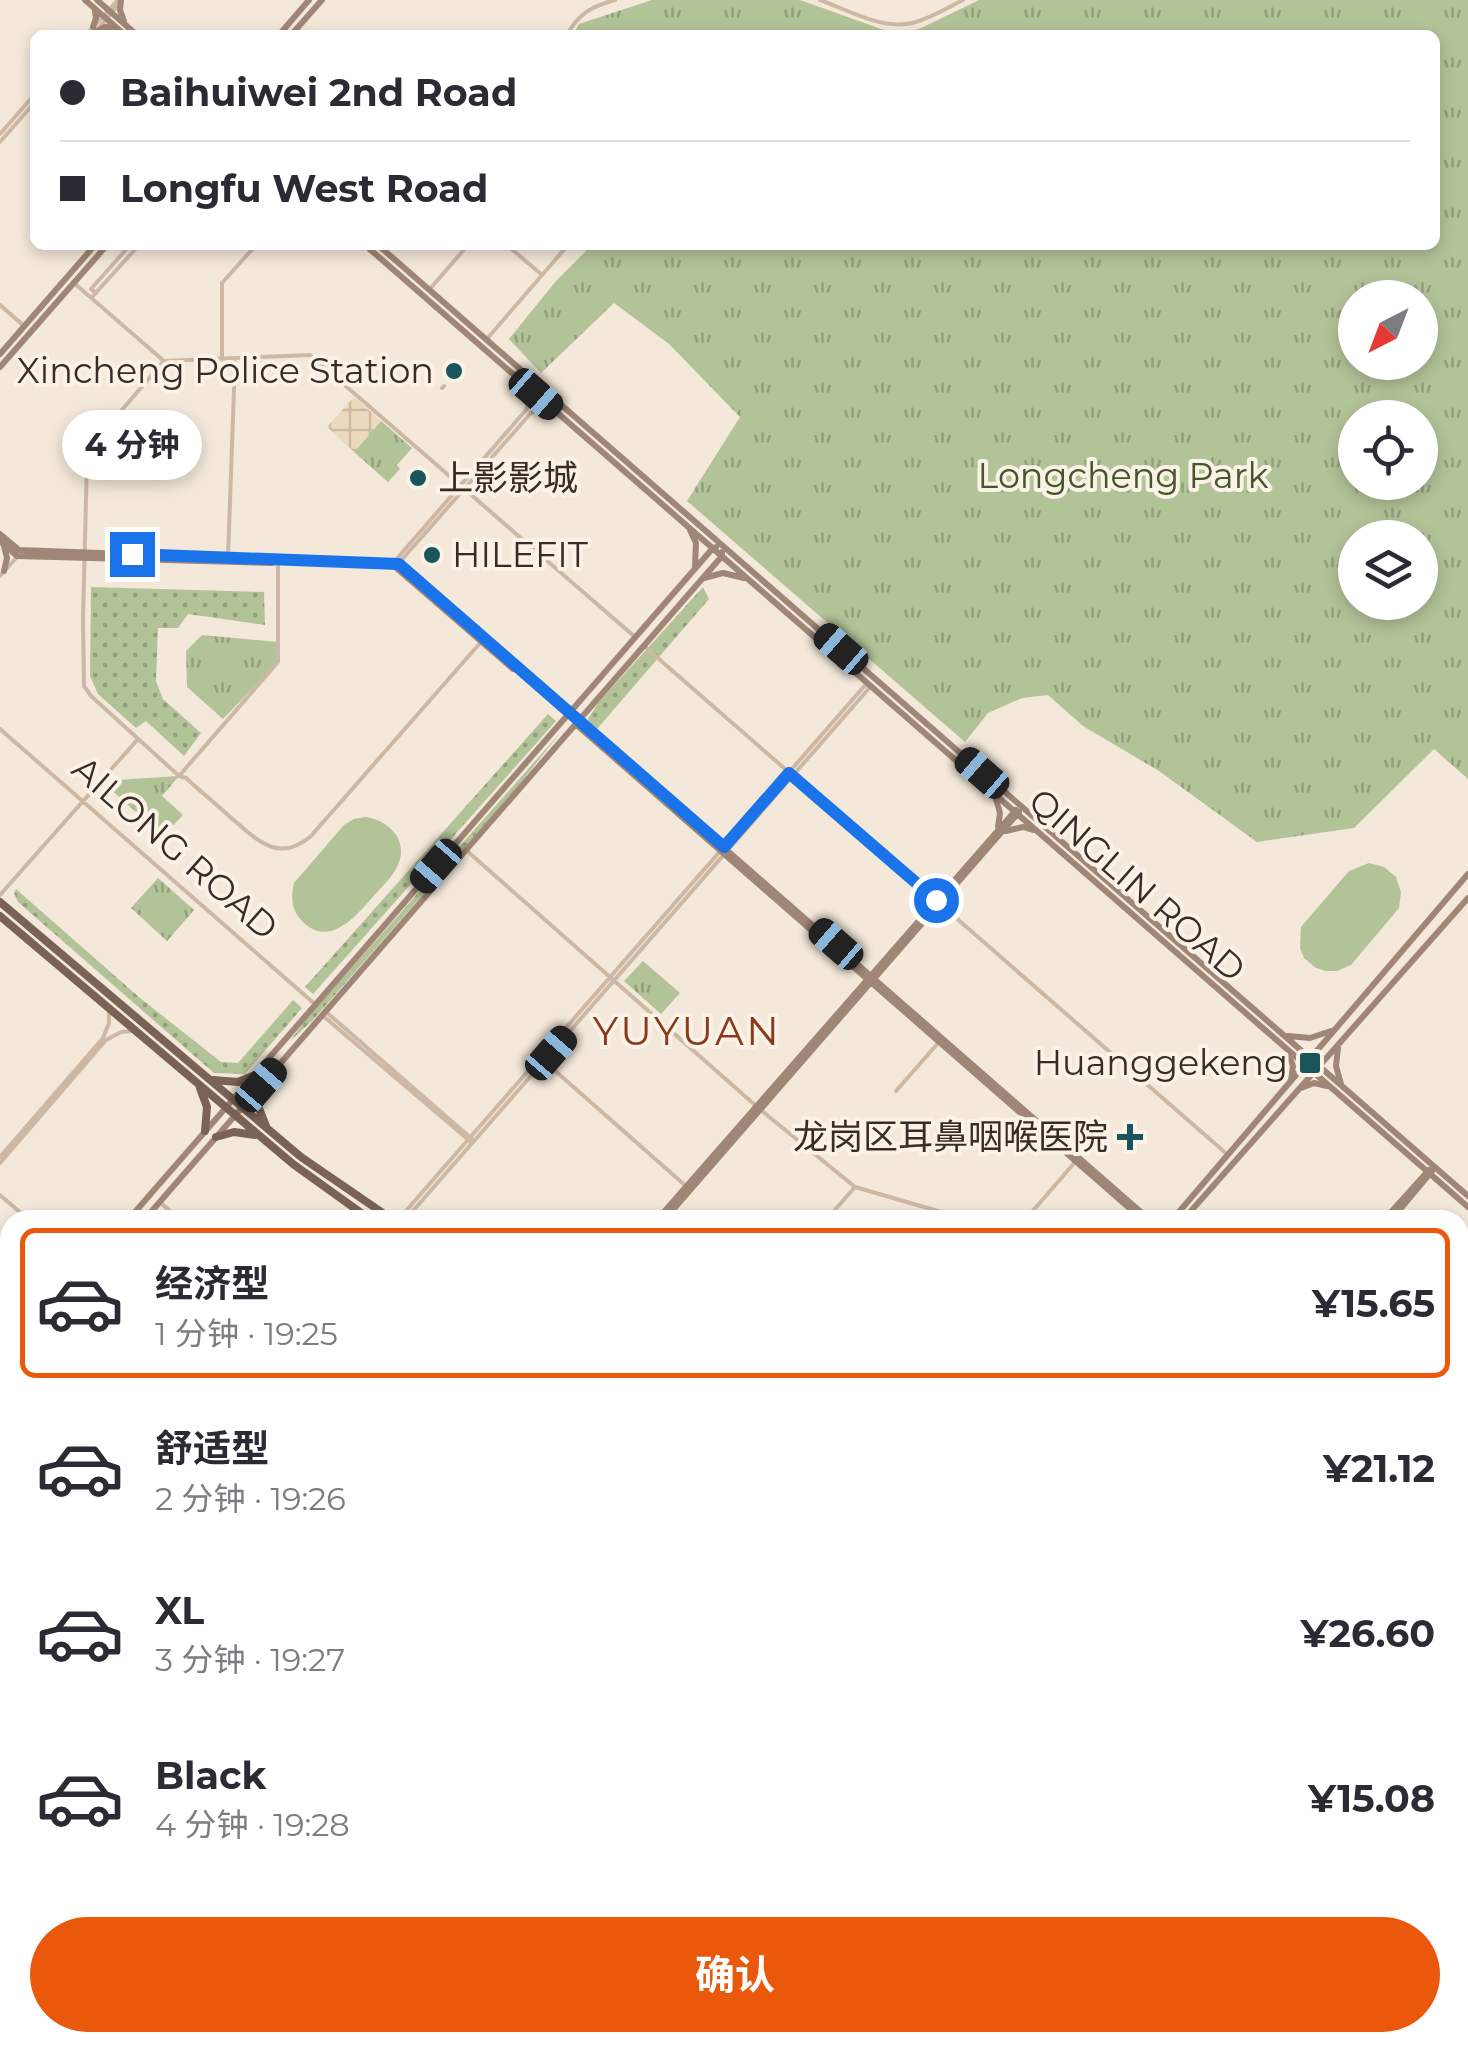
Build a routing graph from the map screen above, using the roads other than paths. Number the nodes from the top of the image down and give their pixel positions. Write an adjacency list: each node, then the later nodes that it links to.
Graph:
1 (119, 0): 7 (main road); 8 (street); 12 (main road)
2 (310, 0): 13 (main road)
3 (322, 0): 14 (main road)
4 (614, 0): 15 (street)
5 (820, 0): 6 (street)
6 (963, 0)
7 (93, 1): 8 (main road); 9 (main road)
8 (108, 14): 10 (street); 12 (main road)
9 (92, 30)
10 (94, 30)
11 (98, 30): 12 (main road)
12 (124, 30)
13 (283, 30)
14 (296, 30)
15 (570, 30)
16 (30, 100): 18 (street)
17 (30, 108): 19 (street)
18 (0, 134)
19 (0, 142)
20 (92, 250): 35 (main road)
21 (103, 250): 31 (main road)
22 (126, 250): 33 (street)
23 (134, 250): 33 (street)
24 (252, 250): 38 (street)
25 (372, 250): 42 (main road, QINGLIN ROAD)
26 (384, 250): 32 (main road, QINGLIN ROAD)
27 (464, 250): 32 (street)
28 (513, 250): 30 (street)
29 (564, 250): 30 (street)
30 (542, 275): 36 (street)
31 (74, 283): 33 (street); 41 (main road)
32 (429, 290): 36 (main road, QINGLIN ROAD)
33 (94, 296): 40 (street)
34 (0, 305): 35 (street)
35 (24, 326): 37 (main road)
36 (486, 340): 47 (main road, QINGLIN ROAD)
37 (0, 354)
38 (222, 360): 39 (street); 40 (street)
39 (235, 360): 44 (street); 53 (street)
40 (164, 361): 51 (street)
41 (0, 368)
42 (530, 388): 43 (main road, QINGLIN ROAD); 44 (street)
43 (551, 407): 44 (street); 45 (main road, QINGLIN ROAD)
44 (462, 488): 55 (street); 60 (street)
45 (686, 525): 48 (main road, QINGLIN ROAD); 56 (main road)
46 (0, 537): 49 (main road); 50 (main road); 57 (main road)
47 (722, 546): 48 (main road); 52 (main road); 72 (main road, QINGLIN ROAD)
48 (713, 548): 52 (main road, QINGLIN ROAD); 56 (main road)
49 (39, 551): 50 (main road); 51 (main road)
50 (18, 553): 51 (main road); 57 (street)
51 (85, 555): 53 (main road); 67 (street)
52 (722, 556): 58 (main road); 59 (main road, QINGLIN ROAD)
53 (228, 560): 54 (main road)
54 (278, 561): 55 (main road); 69 (street)
55 (395, 564): 61 (main road)
56 (692, 572): 60 (main road)
57 (2, 573)
58 (702, 578): 59 (main road); 62 (main road)
59 (750, 581): 63 (main road, QINGLIN ROAD)
60 (636, 637): 64 (main road)
61 (483, 640): 64 (main road); 69 (street)
62 (644, 646): 65 (main road); 68 (street)
63 (869, 685): 68 (street); 70 (main road, QINGLIN ROAD)
64 (568, 714): 65 (main road); 85 (main road)
65 (577, 722): 75 (main road); 76 (main road)
66 (0, 729): 71 (street, AILONG ROAD)
67 (138, 739): 69 (street); 71 (street)
68 (791, 774): 76 (street); 81 (street)
69 (179, 776)
70 (992, 791): 72 (main road, QINGLIN ROAD); 73 (main road)
71 (84, 800): 79 (street); 85 (street, AILONG ROAD)
72 (1018, 811): 73 (main road); 74 (main road, QINGLIN ROAD); 77 (main road, QINGLIN ROAD)
73 (999, 832): 74 (main road); 81 (main road)
74 (1038, 832): 77 (main road, QINGLIN ROAD)
75 (466, 850): 83 (street); 88 (main road)
76 (724, 851): 83 (street); 84 (main road)
77 (1075, 859): 87 (main road, QINGLIN ROAD)
78 (1468, 874): 89 (main road)
79 (0, 898): 99 (main road)
80 (1468, 898): 93 (main road)
81 (938, 902): 84 (main road); 114 (street)
82 (0, 916): 86 (main road)
83 (612, 979): 95 (street); 108 (street)
84 (871, 979): 92 (main road); 108 (main road)
85 (316, 1005): 98 (main road)
86 (108, 1008): 90 (main road); 116 (street)
87 (1249, 1011): 91 (main road, QINGLIN ROAD); 94 (main road, QINGLIN ROAD)
88 (324, 1013): 101 (main road); 113 (street)
89 (1338, 1027): 91 (main road); 96 (main road)
90 (136, 1032): 100 (main road); 116 (street)
91 (1282, 1034): 96 (main road, QINGLIN ROAD)
92 (941, 1040): 105 (street); 115 (main road)
93 (1342, 1040): 97 (main road); 103 (main road)
94 (1284, 1046): 96 (main road, QINGLIN ROAD); 102 (main road)
95 (542, 1060): 113 (street); 119 (street)
96 (1308, 1062): 97 (main road, QINGLIN ROAD); 102 (main road)
97 (1316, 1069): 103 (main road, QINGLIN ROAD); 104 (main road, QINGLIN ROAD); 106 (main road)
98 (255, 1075): 99 (main road); 107 (main road)
99 (204, 1076): 107 (main road)
100 (198, 1084): 107 (main road); 110 (main road)
101 (261, 1085): 109 (main road); 112 (main road)
102 (1288, 1085): 114 (main road)
103 (1345, 1089): 117 (main road, QINGLIN ROAD)
104 (1333, 1090): 106 (main road); 117 (main road, QINGLIN ROAD)
105 (896, 1091)
106 (1296, 1092): 136 (main road)
107 (230, 1104): 109 (main road); 110 (main road)
108 (758, 1108): 118 (street); 119 (main road)
109 (238, 1111): 111 (main road); 112 (main road)
110 (208, 1128): 111 (main road); 123 (main road)
111 (218, 1135): 112 (main road); 121 (main road)
112 (266, 1135): 126 (main road); 127 (main road)
113 (471, 1140): 128 (street)
114 (1228, 1155): 135 (main road)
115 (1077, 1159): 133 (street); 134 (main road)
116 (0, 1160)
117 (1430, 1171): 120 (main road, QINGLIN ROAD); 122 (main road, QINGLIN ROAD); 137 (main road)
118 (856, 1186): 131 (street); 132 (street)
119 (688, 1188): 129 (main road); 130 (main road)
120 (1468, 1196)
121 (159, 1202): 124 (main road); 125 (street)
122 (1468, 1207)
123 (137, 1210)
124 (152, 1210)
125 (168, 1210)
126 (357, 1210)
127 (382, 1210)
128 (408, 1210)
129 (666, 1210)
130 (672, 1210)
131 (835, 1210)
132 (936, 1210)
133 (1034, 1210)
134 (1135, 1210)
135 (1181, 1210)
136 (1192, 1210)
137 (1396, 1210)

